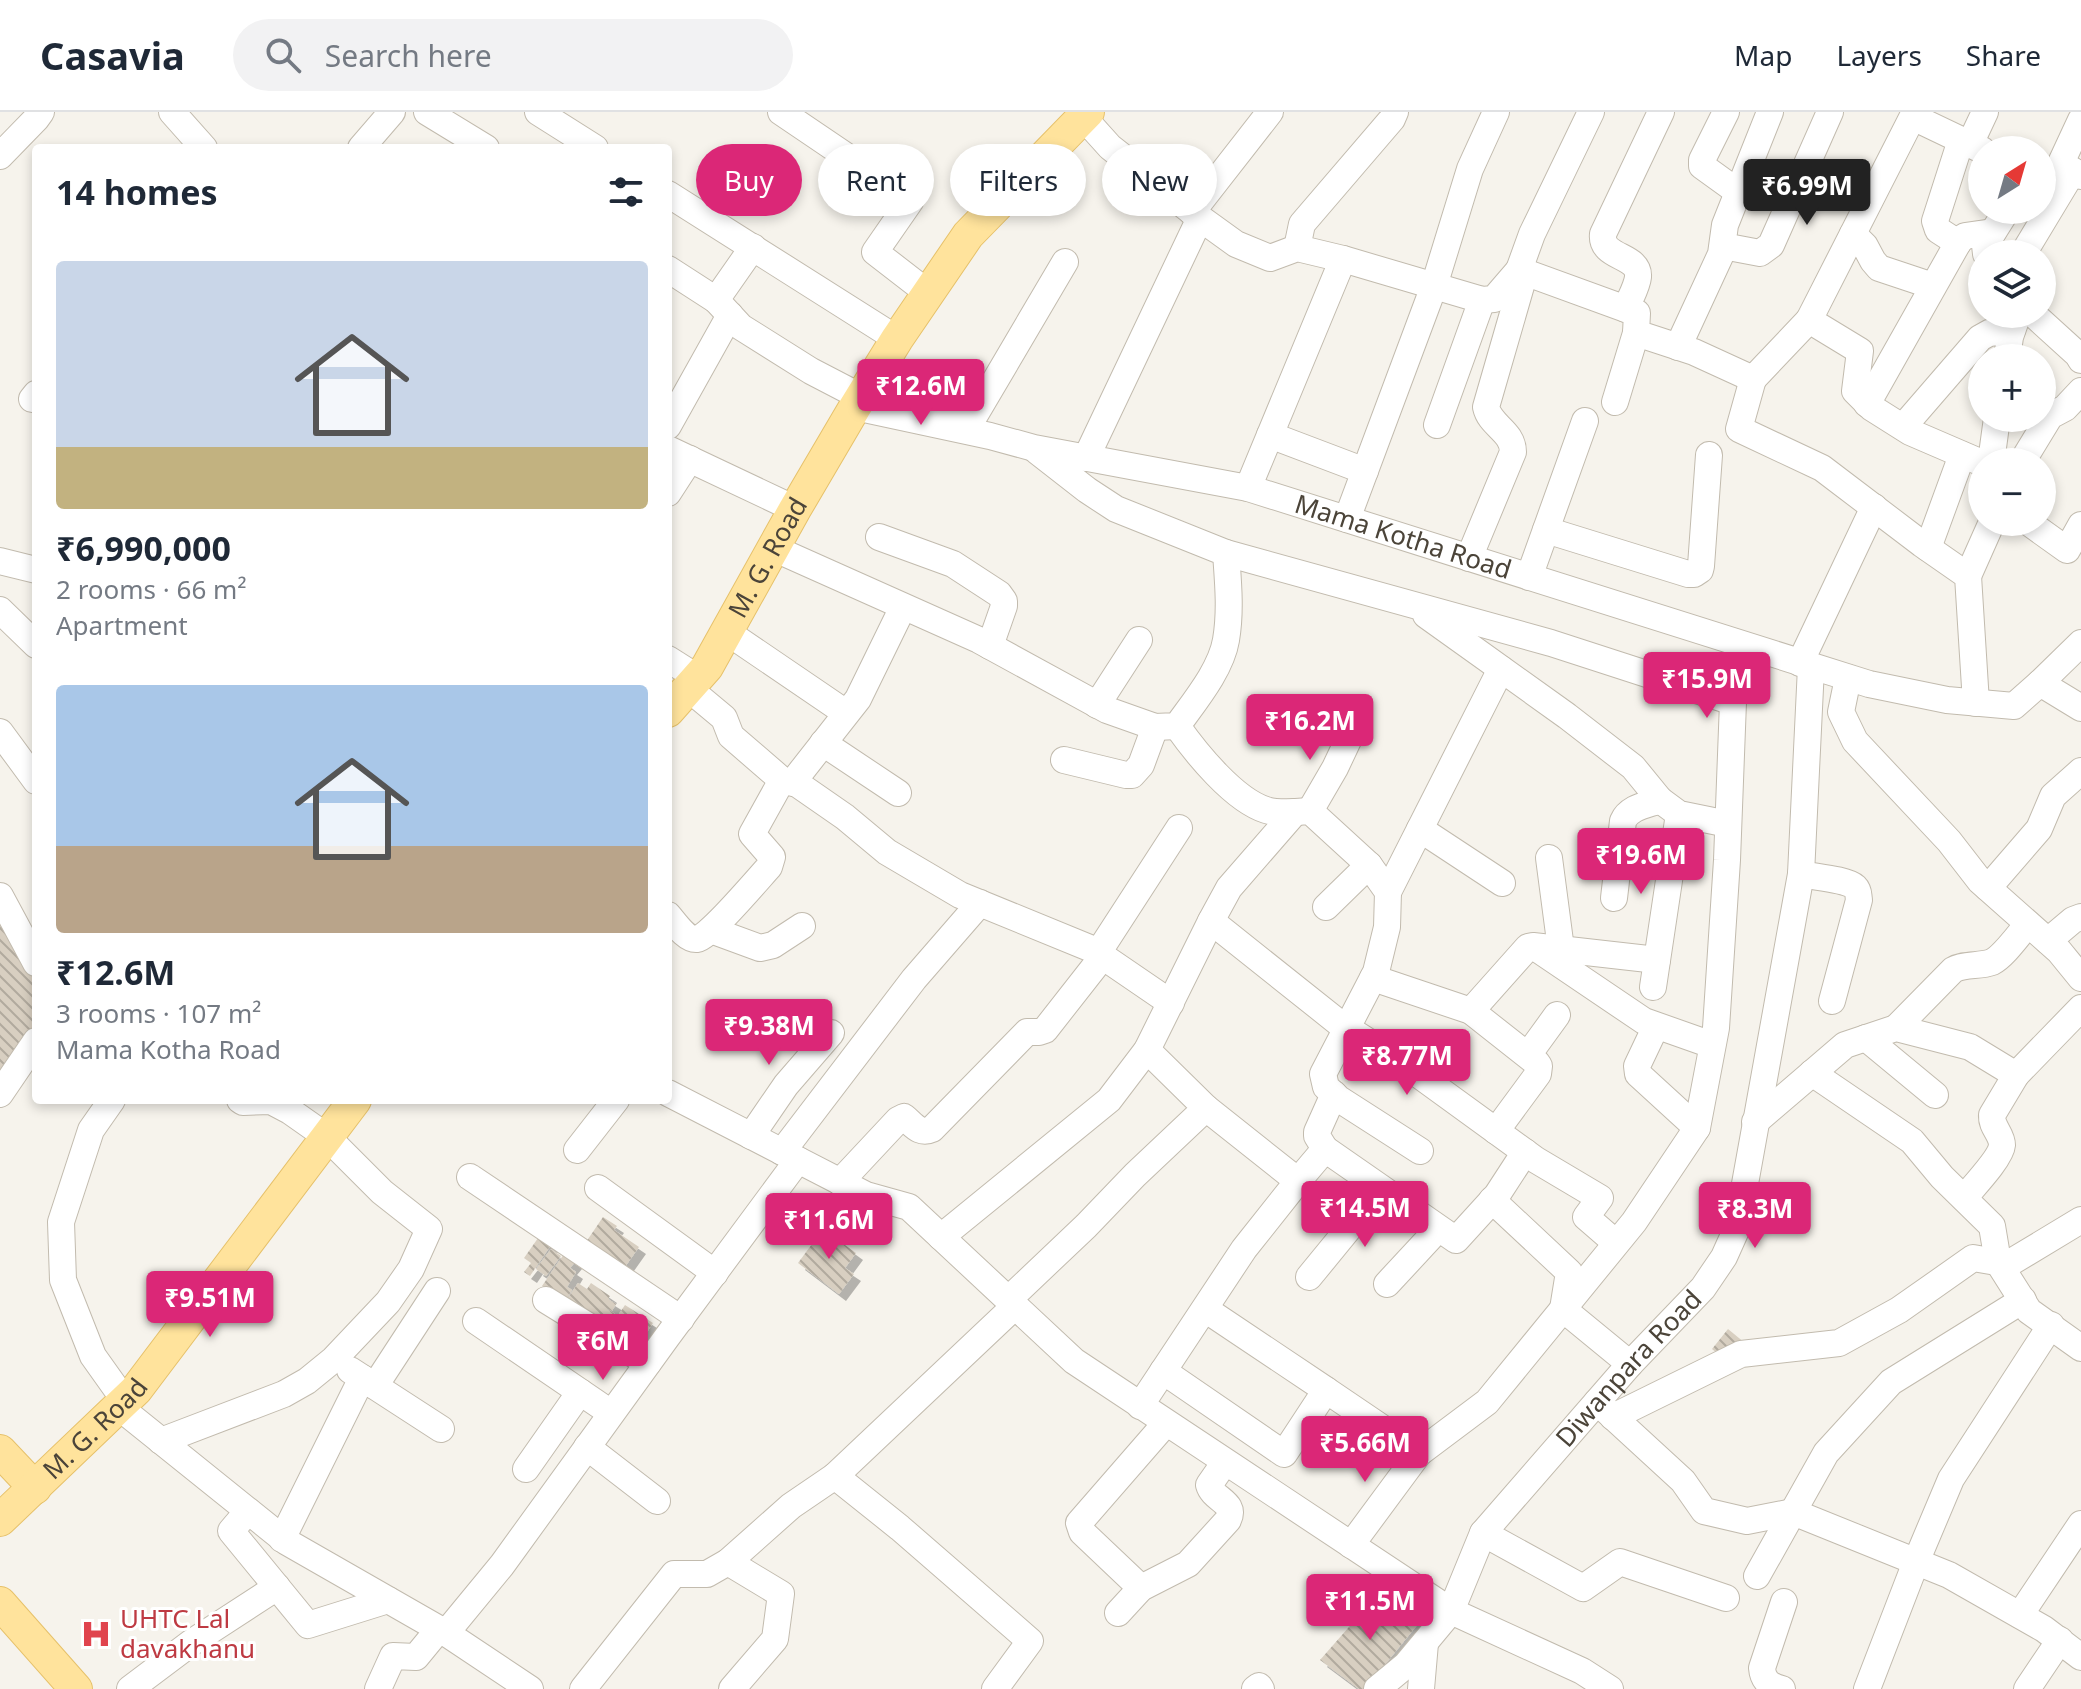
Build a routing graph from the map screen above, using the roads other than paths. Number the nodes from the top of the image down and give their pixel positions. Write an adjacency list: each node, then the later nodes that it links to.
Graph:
1 (41, 112): 27 (street)
2 (172, 112): 21 (street)
3 (392, 112): 22 (street)
4 (538, 112): 24 (street)
5 (1270, 112): 29 (street)
6 (1395, 112): 40 (street)
7 (1496, 112): 45 (street)
8 (1591, 112): 43 (street)
9 (1661, 112): 50 (street)
10 (1726, 112): 30 (street)
11 (1770, 112): 30 (street)
12 (1830, 112): 38 (street)
13 (1985, 112): 19 (street)
14 (430, 113): 23 (street)
15 (786, 113): 47 (street)
16 (1914, 114): 20 (street); 35 (street)
17 (1085, 115): 25 (street); 47 (main road, M. G. Road)
18 (2081, 123): 28 (street)
19 (1975, 136)
20 (1968, 143)
21 (200, 144)
22 (364, 144)
23 (480, 144)
24 (589, 144)
25 (1108, 144)
26 (1968, 151): 37 (street)
27 (0, 156)
28 (2064, 169): 36 (street)
29 (1217, 186)
30 (1738, 192): 38 (street)
31 (672, 196): 39 (street)
32 (1196, 216): 74 (street)
33 (1197, 216): 40 (street)
34 (1995, 232): 37 (street)
35 (1853, 234): 46 (street); 51 (street)
36 (2030, 240)
37 (1958, 243): 46 (street)
38 (1723, 246): 56 (street)
39 (753, 247): 49 (street); 55 (street)
40 (1297, 248): 41 (street)
41 (1343, 259): 45 (street); 68 (street)
42 (1065, 262): 67 (street)
43 (1522, 271): 48 (street); 50 (street); 90 (street)
44 (672, 272): 49 (street)
45 (1434, 286): 48 (street); 76 (street)
46 (1933, 286): 62 (street)
47 (928, 293): 55 (main road, M. G. Road)
48 (1482, 300): 65 (street)
49 (723, 307): 60 (street); 63 (street)
50 (1626, 309): 54 (street)
51 (1809, 320): 58 (street); 62 (street)
52 (2000, 328): 66 (street)
53 (2035, 328): 57 (street)
54 (1636, 333): 56 (street); 61 (street)
55 (897, 339): 60 (main road, M. G. Road)
56 (1678, 347): 58 (street)
57 (2080, 356)
58 (1753, 379): 79 (street)
59 (2081, 391): 70 (street)
60 (864, 392): 67 (street, Mama Kotha Road); 67 (street, Mama Kotha Road); 80 (main road, M. G. Road)
61 (1615, 402)
62 (1867, 404): 66 (street)
63 (672, 417)
64 (1585, 421): 83 (street)
65 (1437, 425)
66 (1903, 427): 73 (street)
67 (979, 430): 69 (street, Mama Kotha Road)
68 (1270, 435): 76 (street); 78 (street)
69 (1034, 448): 74 (street, Mama Kotha Road); 89 (street)
70 (2031, 448)
71 (679, 454): 77 (street); 80 (street)
72 (1709, 455): 83 (street)
73 (1968, 457)
74 (1086, 458): 78 (street, Mama Kotha Road)
75 (1968, 467): 88 (street)
76 (1365, 471): 81 (street)
77 (672, 479)
78 (1248, 488): 81 (street, Mama Kotha Road)
79 (1874, 507): 88 (street); 103 (street)
80 (795, 509): 87 (main road, M. G. Road)
81 (1347, 519): 90 (street, Mama Kotha Road)
82 (2081, 525): 85 (street)
83 (1546, 530): 94 (street)
84 (1986, 536): 93 (street)
85 (2048, 536)
86 (879, 537): 102 (street)
87 (773, 548): 96 (street); 98 (main road, M. G. Road)
88 (1928, 548): 93 (street)
89 (1226, 553): 95 (street); 113 (street)
90 (1469, 558): 94 (street, Mama Kotha Road)
91 (0, 561): 92 (street)
92 (32, 569)
93 (1968, 576): 109 (street)
94 (1529, 577): 103 (street, Mama Kotha Road)
95 (1410, 604): 105 (street); 124 (street)
96 (903, 607): 102 (street); 112 (street)
97 (0, 610): 100 (street)
98 (727, 632): 108 (main road, M. G. Road); 112 (street)
99 (1139, 640): 110 (street)
100 (32, 641)
101 (2081, 643): 107 (street, Mama Kotha Road)
102 (990, 646): 110 (street)
103 (1805, 665): 106 (street, Mama Kotha Road); 129 (street, Diwanpara Road)
104 (672, 667): 108 (street)
105 (1501, 669): 122 (street); 126 (street)
106 (1848, 678): 109 (street, Mama Kotha Road); 131 (street)
107 (2040, 683): 109 (street, Mama Kotha Road); 111 (street)
108 (685, 693): 120 (street)
109 (1976, 703)
110 (1097, 705): 113 (street)
111 (2081, 708)
112 (846, 713): 116 (street)
113 (1166, 726): 117 (street); 123 (street)
114 (0, 732): 119 (street)
115 (1351, 734): 123 (street)
116 (823, 743): 120 (street); 121 (street)
117 (1064, 760)
118 (2081, 771): 131 (street)
119 (32, 776)
120 (787, 782): 135 (street); 142 (street)
121 (898, 793)
122 (1670, 807): 124 (street); 134 (street); 148 (street)
123 (1302, 812): 128 (street); 139 (street)
124 (1728, 824): 162 (street)
125 (1179, 828): 146 (street)
126 (1420, 829): 130 (street); 132 (street)
127 (1549, 858): 145 (street)
128 (1369, 865): 132 (street); 136 (street)
129 (1801, 874): 152 (street); 177 (street, Diwanpara Road)
130 (1502, 883)
131 (1988, 888): 140 (street)
132 (1388, 892): 149 (street)
133 (0, 896): 147 (street)
134 (1614, 898)
135 (980, 903): 146 (street); 186 (street)
136 (1326, 907)
137 (2081, 917): 143 (street)
138 (672, 919): 142 (street)
139 (1211, 921): 153 (street); 158 (street)
140 (2028, 924): 143 (street); 159 (street)
141 (802, 926): 142 (street)
142 (711, 930)
143 (2048, 941): 150 (street)
144 (1533, 946): 145 (street); 155 (street); 157 (street)
145 (1561, 949): 148 (street)
146 (1100, 955): 153 (street); 189 (street)
147 (32, 956)
148 (1657, 960): 151 (street)
149 (1373, 978): 155 (street); 158 (street)
150 (2081, 978)
151 (1653, 987)
152 (1832, 1001)
153 (1171, 1003): 164 (street)
154 (2081, 1008): 167 (street)
155 (1471, 1011): 165 (street)
156 (1557, 1015): 165 (street)
157 (1656, 1026): 162 (street); 178 (street)
158 (1346, 1027): 169 (street); 179 (street)
159 (1896, 1028): 161 (street); 167 (street)
160 (831, 1033): 180 (street)
161 (1866, 1038): 166 (street); 171 (street)
162 (1712, 1045): 178 (street)
163 (32, 1047): 168 (street)
164 (1147, 1050): 176 (street); 196 (street)
165 (1528, 1055): 179 (street)
166 (1812, 1073): 177 (street); 192 (street)
167 (2016, 1075): 192 (street)
168 (0, 1094)
169 (1334, 1094): 182 (street); 184 (street)
170 (672, 1095): 180 (street)
171 (1935, 1095)
172 (109, 1104): 219 (street)
173 (277, 1104): 181 (street)
174 (352, 1104): 181 (main road, M. G. Road)
175 (613, 1104): 183 (street)
176 (1206, 1108): 188 (street); 205 (street)
177 (1755, 1122): 214 (street, Diwanpara Road)
178 (1697, 1128): 197 (street)
179 (1496, 1131): 185 (street)
180 (751, 1136): 186 (street)
181 (327, 1137): 212 (street); 219 (main road, M. G. Road)
182 (1325, 1149): 188 (street); 191 (street)
183 (577, 1150)
184 (1420, 1151)
185 (1525, 1152): 193 (street); 197 (street)
186 (790, 1156): 189 (street); 199 (street)
187 (470, 1177): 208 (street)
188 (1298, 1181): 206 (street)
189 (840, 1182): 196 (street)
190 (598, 1188): 199 (street)
191 (1381, 1189): 195 (street); 200 (street)
192 (1964, 1198): 198 (street)
193 (1492, 1200): 195 (street); 207 (street)
194 (2081, 1220): 198 (street)
195 (1438, 1229): 201 (street)
196 (941, 1237): 205 (street)
197 (1616, 1243): 207 (street)
198 (1998, 1262): 204 (street); 221 (street)
199 (715, 1273): 208 (street)
200 (1309, 1277)
201 (1387, 1284)
202 (437, 1291): 216 (street)
203 (546, 1300): 213 (street)
204 (2023, 1300): 210 (street); 235 (street)
205 (1012, 1303): 220 (street); 231 (street)
206 (1205, 1309): 215 (street); 217 (street)
207 (1563, 1309): 214 (street); 228 (street)
208 (681, 1319): 213 (street)
209 (476, 1321): 218 (street)
210 (2051, 1325): 211 (street); 242 (street)
211 (2081, 1348)
212 (334, 1359): 216 (street); 225 (street)
213 (648, 1363): 222 (street)
214 (1630, 1364): 221 (street, Diwanpara Road)
215 (1163, 1371): 217 (street); 220 (street)
216 (369, 1382): 224 (street); 239 (street)
217 (1326, 1390): 228 (street)
218 (580, 1392): 222 (street); 230 (street)
219 (122, 1404): 225 (street); 232 (main road, M. G. Road)
220 (1140, 1406): 223 (street)
221 (1605, 1409): 235 (street); 238 (street, Diwanpara Road)
222 (611, 1413): 226 (street)
223 (1166, 1423): 229 (street); 245 (street)
224 (441, 1429)
225 (161, 1441): 234 (street)
226 (587, 1447): 233 (street); 253 (street)
227 (0, 1451): 232 (main road)
228 (1419, 1453): 240 (street)
229 (1225, 1462): 240 (street); 245 (street)
230 (526, 1469)
231 (835, 1476): 241 (street); 263 (street)
232 (35, 1488): 236 (main road, M. G. Road)
233 (657, 1501)
234 (248, 1511): 239 (street); 244 (street)
235 (1793, 1512): 242 (street); 243 (street)
236 (0, 1520)
237 (2081, 1524): 252 (street)
238 (1483, 1533): 246 (street); 250 (street, Diwanpara Road)
239 (282, 1539): 247 (street)
240 (1351, 1545): 250 (street)
241 (728, 1562): 261 (street); 262 (street)
242 (1916, 1562): 252 (street); 270 (street)
243 (1757, 1576)
244 (277, 1587): 247 (street); 258 (street)
245 (1141, 1588): 251 (street)
246 (1726, 1598)
247 (388, 1600): 253 (street)
248 (1784, 1602): 269 (street)
249 (0, 1603): 257 (main road)
250 (1451, 1611): 255 (street, Diwanpara Road); 268 (street)
251 (1118, 1613)
252 (2020, 1615): 254 (street)
253 (443, 1631): 259 (street); 260 (street)
254 (2060, 1640): 256 (street); 271 (street)
255 (1425, 1643): 266 (street, Diwanpara Road); 267 (street)
256 (2081, 1657)
257 (76, 1689)
258 (130, 1689)
259 (378, 1689)
260 (530, 1689)
261 (583, 1689)
262 (732, 1689)
263 (995, 1689)
264 (1255, 1689): 265 (street)
265 (1261, 1689)
266 (1377, 1689)
267 (1421, 1689)
268 (1610, 1689)
269 (1782, 1689)
270 (1867, 1689)
271 (2027, 1689)

